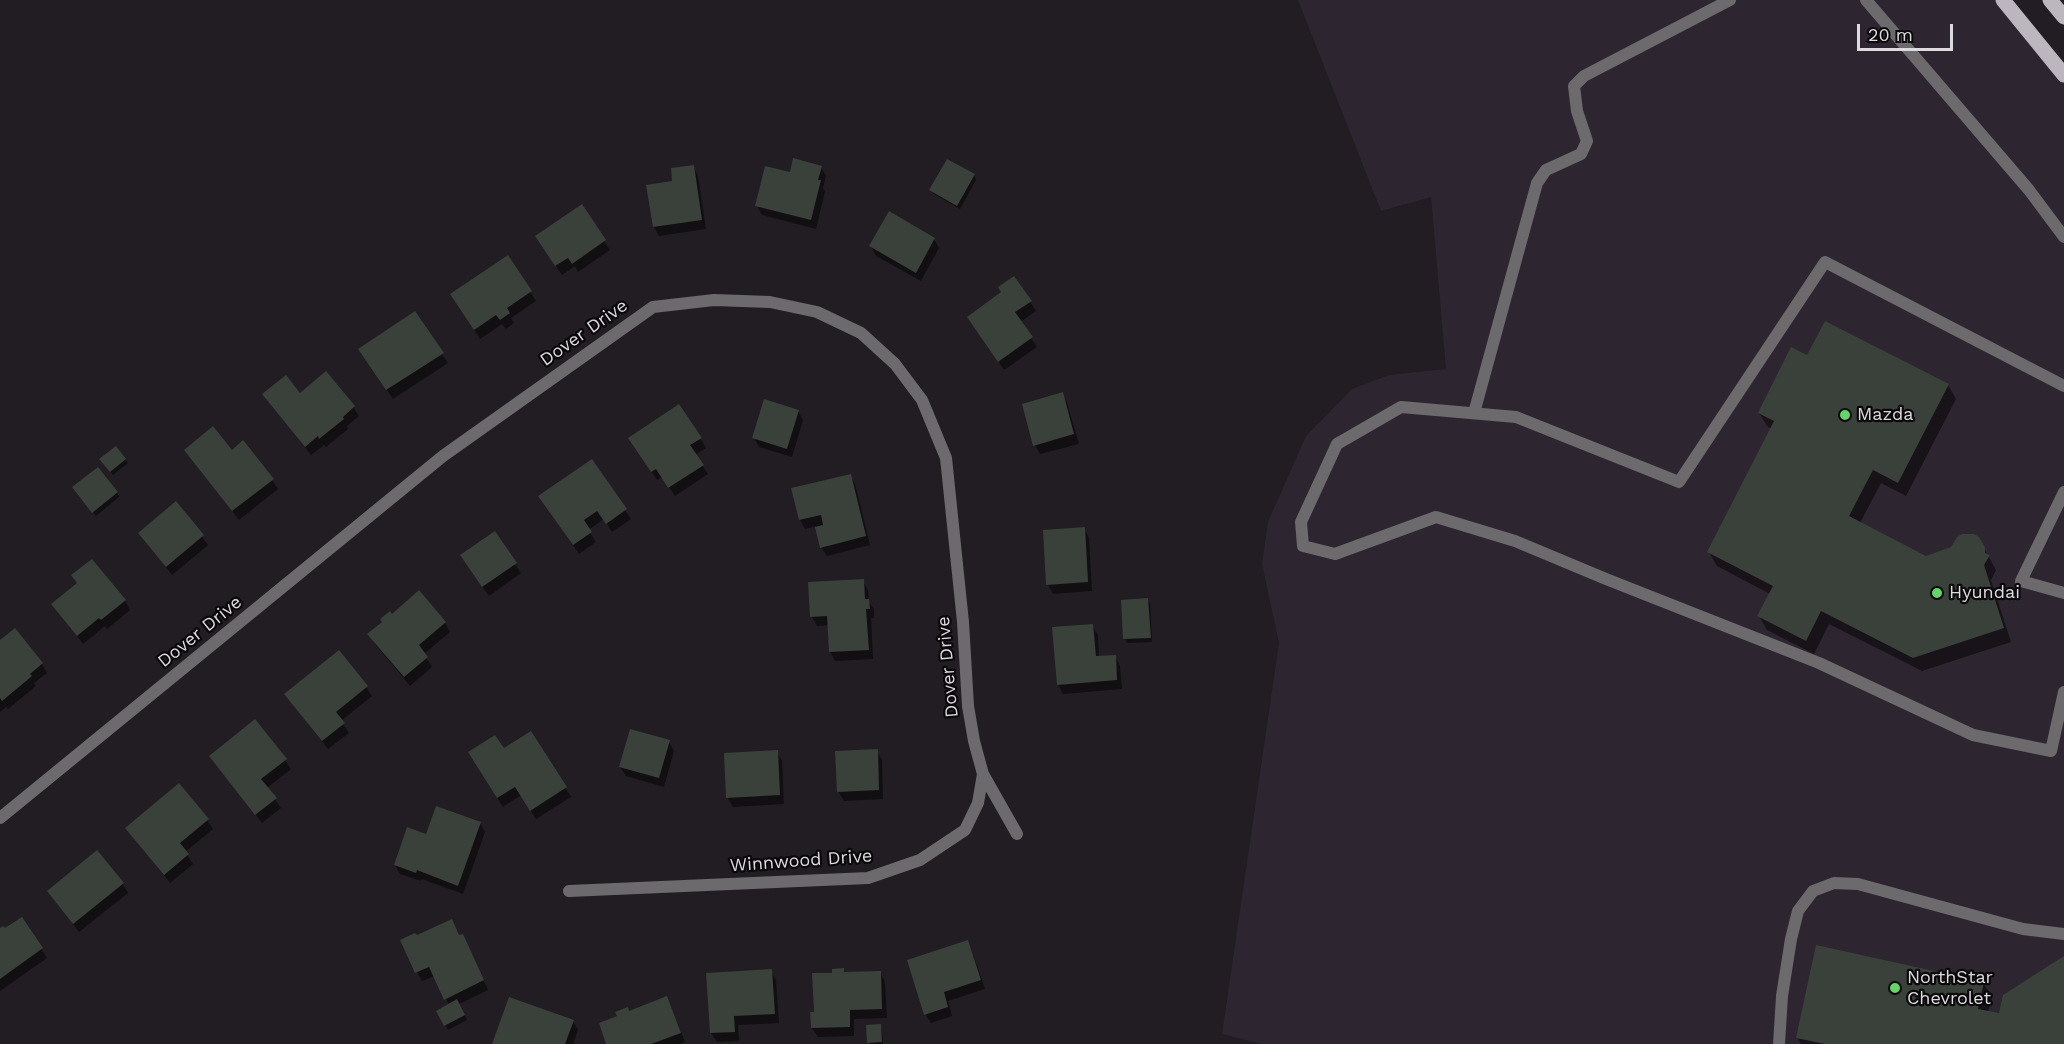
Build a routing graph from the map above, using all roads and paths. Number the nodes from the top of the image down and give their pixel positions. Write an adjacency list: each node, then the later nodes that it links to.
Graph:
1 (1730, 0): 9 (street)
2 (1866, 0): 7 (street)
3 (2003, 0): 6 (main road)
4 (2050, 0): 5 (main road)
5 (2064, 17)
6 (2064, 75)
7 (2064, 237)
8 (2064, 386): 9 (street)
9 (1474, 413): 12 (street)
10 (2064, 492): 11 (street)
11 (2064, 593)
12 (2064, 692)
13 (983, 774): 14 (street, Dover Drive); 15 (street); 16 (street, Winnwood Drive)
14 (0, 818)
15 (1017, 834)
16 (570, 891)
17 (2064, 934): 18 (street)
18 (1779, 1044)

